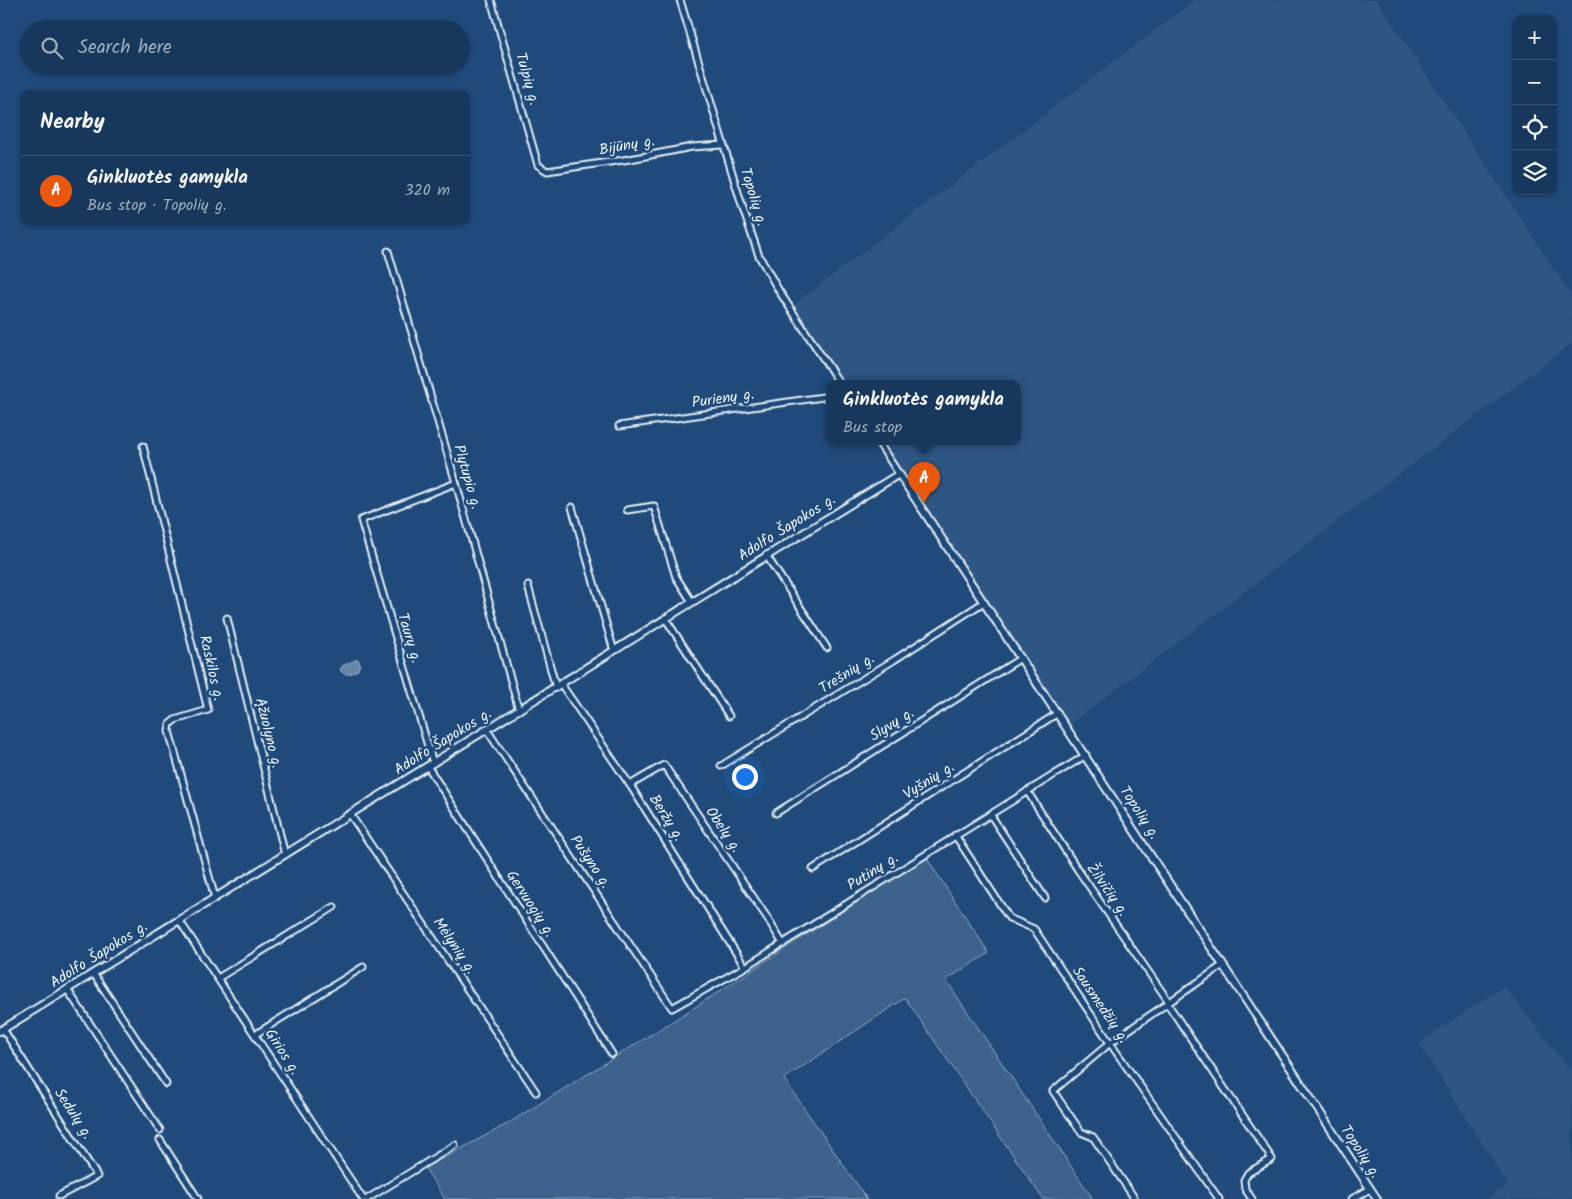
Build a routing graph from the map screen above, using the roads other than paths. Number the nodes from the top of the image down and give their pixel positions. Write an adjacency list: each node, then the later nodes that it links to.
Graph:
1 (492, 0): 4 (street, Tulpių g.)
2 (680, 0): 3 (street, Topolių g.)
3 (723, 145): 4 (street, Bijūnų g.); 6 (street, Topolių g.)
4 (538, 165)
5 (388, 251): 12 (street, Plytupio g.)
6 (837, 380)
7 (826, 397): 8 (street, Purienų g.)
8 (619, 426)
9 (880, 445): 11 (street, Topolių g.)
10 (142, 446): 40 (street, Raskilos g.)
11 (900, 474): 15 (street, Adolfo Šapokos g.); 18 (street, Topolių g.)
12 (456, 483): 25 (street, Plytupio g.); 30 (street, Taurų g.)
13 (572, 507): 22 (street)
14 (627, 510): 17 (street)
15 (766, 556): 17 (street, Adolfo Šapokos g.); 21 (street)
16 (528, 586): 24 (street, Beržų g.)
17 (692, 602): 20 (street, Adolfo Šapokos g.)
18 (984, 602): 23 (street, Topolių g.); 31 (street, Trešnių g.)
19 (227, 618): 38 (street, Ąžuolyno g.)
20 (665, 618): 22 (street, Adolfo Šapokos g.); 27 (street)
21 (828, 648)
22 (614, 651): 24 (street, Adolfo Šapokos g.)
23 (1021, 658): 26 (street, Topolių g.); 34 (street, Slyvų g.)
24 (559, 686): 25 (street, Adolfo Šapokos g.); 32 (street, Beržų g.)
25 (519, 710): 28 (street, Adolfo Šapokos g.)
26 (1058, 713): 29 (street, Topolių g.); 39 (street, Vyšnių g.)
27 (729, 716)
28 (487, 730): 30 (street, Adolfo Šapokos g.); 52 (street, Pušyno g.)
29 (1086, 755): 33 (street, Putinų g.); 45 (street, Topolių g.)
30 (430, 765): 35 (street, Adolfo Šapokos g.); 56 (street, Gervuogių g.)
31 (721, 766)
32 (630, 785): 44 (street, Obelų g.); 47 (street, Beržų g.)
33 (1027, 791): 36 (street, Putinų g.); 51 (street, Žilvičių g.)
34 (776, 812)
35 (350, 814): 38 (street, Adolfo Šapokos g.); 58 (street, Mėlynių g.)
36 (990, 814): 37 (street, Putinų g.); 41 (street)
37 (955, 835): 44 (street, Putinų g.); 55 (street, Sausmedžių g.)
38 (285, 855): 40 (street, Adolfo Šapokos g.)
39 (813, 869)
40 (215, 898): 43 (street, Adolfo Šapokos g.)
41 (1045, 898)
42 (334, 907): 49 (street)
43 (179, 920): 48 (street, Adolfo Šapokos g.); 49 (street, Girios g.)
44 (783, 944): 47 (street, Putinų g.)
45 (1223, 965): 51 (street); 62 (street, Topolių g.)
46 (363, 967): 54 (street)
47 (745, 967): 52 (street, Putinų g.)
48 (94, 973): 50 (street, Adolfo Šapokos g.); 57 (street)
49 (218, 978): 54 (street, Girios g.)
50 (67, 989): 53 (street, Adolfo Šapokos g.); 59 (street)
51 (1168, 1002): 55 (street); 68 (street, Žilvičių g.)
52 (672, 1008)
53 (2, 1030): 63 (street, Sedulų g.)
54 (256, 1034): 65 (street, Girios g.)
55 (1110, 1043): 66 (street); 67 (street, Sausmedžių g.)
56 (612, 1054)
57 (166, 1084)
58 (536, 1092)
59 (160, 1130)
60 (160, 1140): 64 (street)
61 (455, 1145): 65 (street)
62 (1370, 1189): 69 (street); 70 (street, Topolių g.)
63 (60, 1196)
64 (198, 1199)
65 (365, 1199)
66 (1136, 1199)
67 (1219, 1199)
68 (1252, 1199)
69 (1352, 1199)
70 (1376, 1199)

